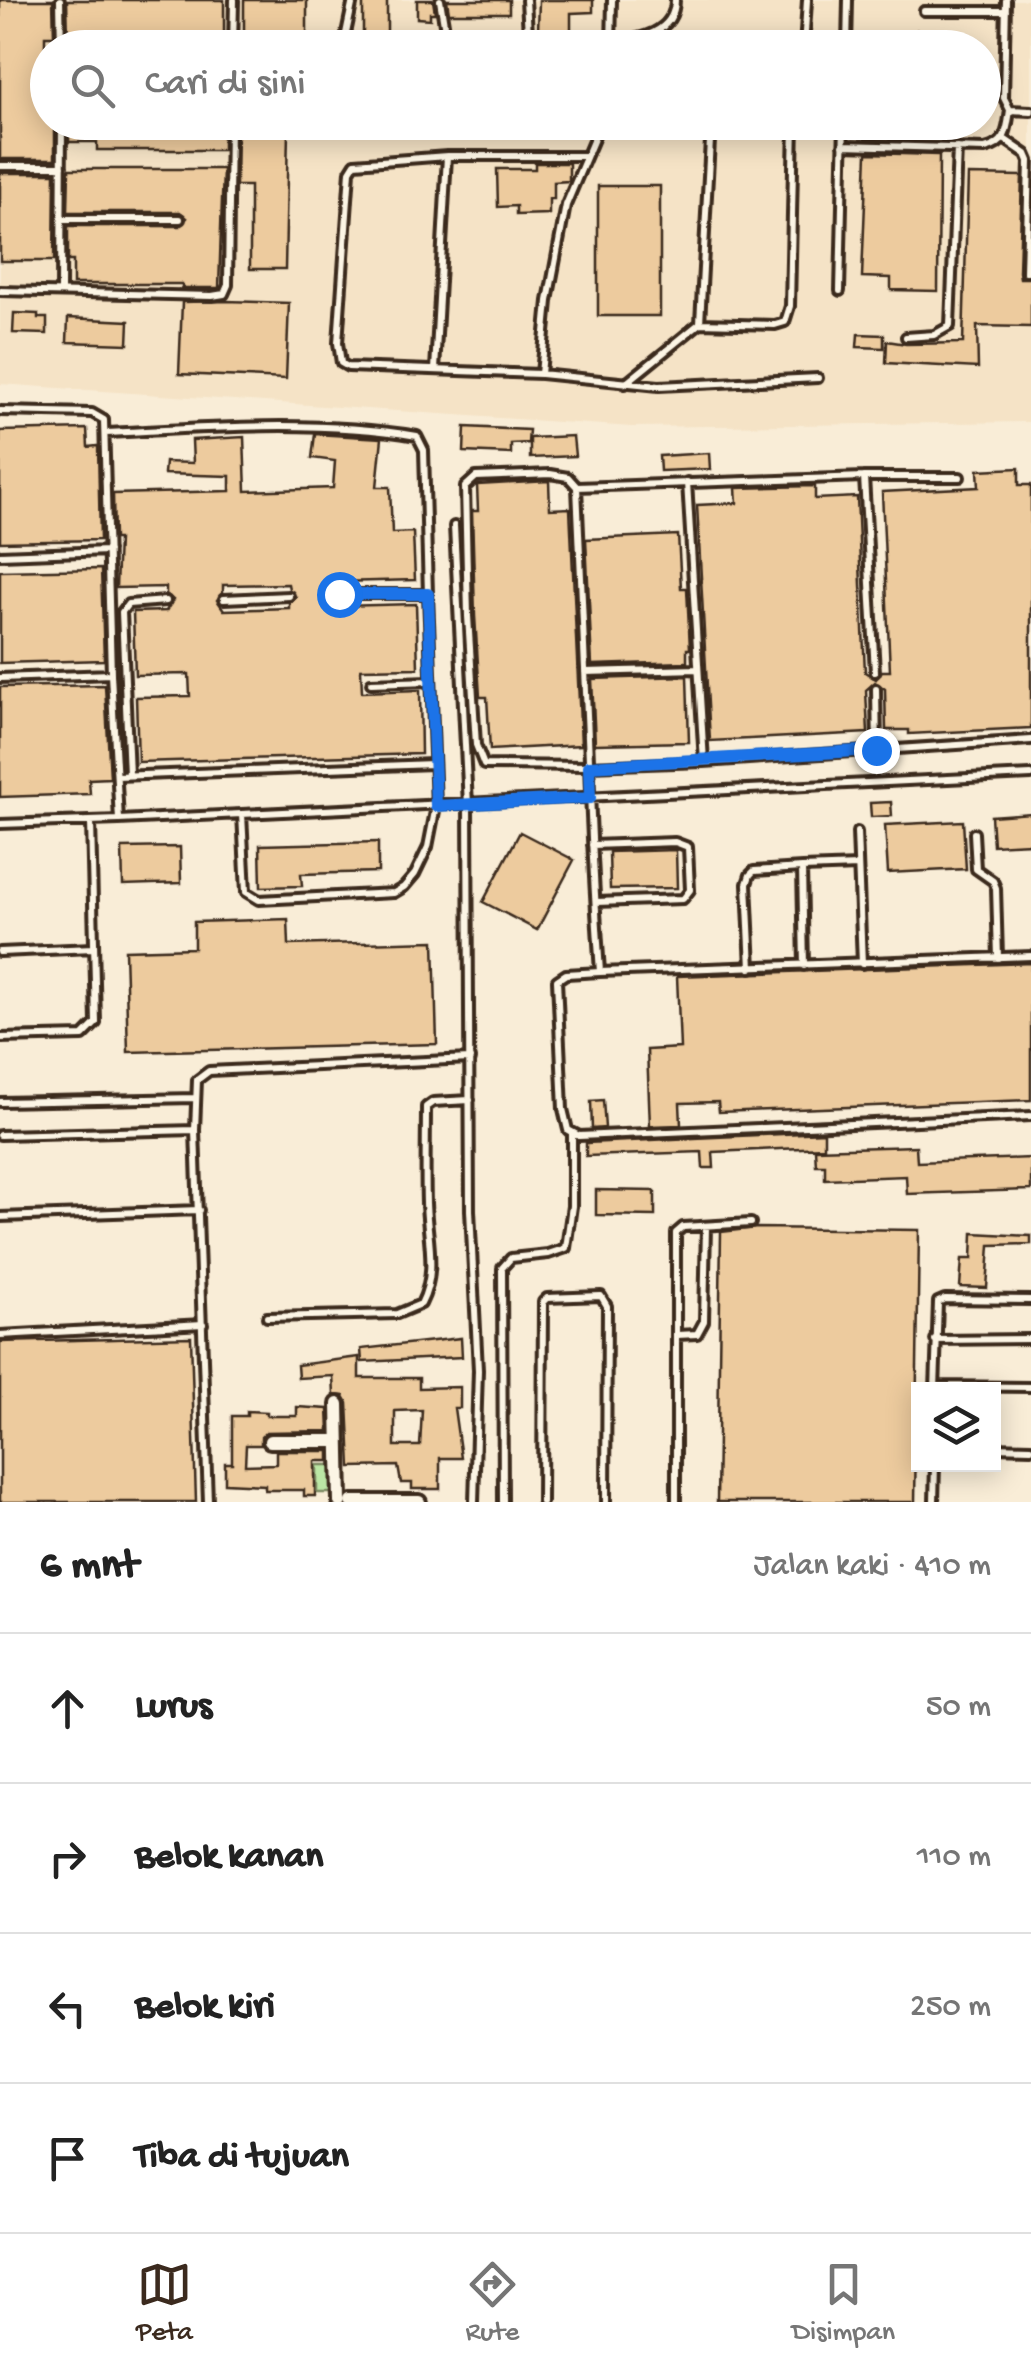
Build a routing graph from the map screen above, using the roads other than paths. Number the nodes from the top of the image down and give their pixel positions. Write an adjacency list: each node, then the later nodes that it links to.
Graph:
1 (60, 0): 15 (lane)
2 (234, 0): 16 (lane)
3 (353, 0): 17 (lane)
4 (440, 0): 18 (lane)
5 (526, 0): 19 (lane)
6 (612, 0): 20 (lane)
7 (675, 0): 21 (lane)
8 (808, 0): 22 (lane)
9 (848, 0): 23 (lane)
10 (975, 0): 13 (lane)
11 (1006, 0): 14 (lane)
12 (924, 11): 13 (lane)
13 (975, 12): 14 (lane)
14 (1006, 12): 24 (lane)
15 (61, 30)
16 (233, 30)
17 (347, 30)
18 (446, 30)
19 (528, 30)
20 (611, 30)
21 (658, 30)
22 (806, 30)
23 (847, 30)
24 (1010, 110): 25 (lane); 26 (lane)
25 (1031, 111)
26 (1004, 139): 34 (lane); 41 (lane)
27 (62, 140): 38 (lane)
28 (230, 140): 44 (lane)
29 (592, 140): 36 (lane)
30 (710, 140): 45 (lane)
31 (794, 140): 45 (lane)
32 (844, 140): 33 (lane)
33 (844, 145): 34 (lane); 43 (lane)
34 (958, 148): 46 (lane)
35 (447, 156): 36 (lane); 47 (lane); 47 (lane)
36 (585, 156): 48 (lane)
37 (0, 166): 38 (lane)
38 (62, 166): 40 (lane)
39 (180, 219): 40 (lane)
40 (62, 220): 44 (lane)
41 (1026, 272)
42 (0, 290): 44 (lane)
43 (840, 291)
44 (61, 292)
45 (700, 323): 50 (lane)
46 (906, 337)
47 (435, 370): 48 (lane)
48 (541, 374): 50 (lane)
49 (818, 378): 50 (lane)
50 (626, 384)
51 (0, 411): 52 (lane)
52 (105, 433): 58 (lane); 61 (lane)
53 (864, 476): 54 (lane); 55 (lane); 67 (lane)
54 (960, 477)
55 (687, 482): 56 (lane); 65 (lane)
56 (577, 487): 66 (lane); 77 (lane)
57 (454, 526): 82 (lane)
58 (108, 550): 59 (lane); 68 (lane)
59 (0, 555)
60 (339, 594): 61 (lane)
61 (428, 594): 70 (lane)
62 (289, 596): 63 (lane)
63 (224, 598)
64 (166, 601): 78 (lane)
65 (698, 668): 66 (lane); 75 (lane)
66 (585, 672): 77 (lane)
67 (875, 672)
68 (111, 674): 69 (lane); 80 (lane)
69 (0, 678)
70 (430, 682): 71 (lane); 76 (lane)
71 (371, 683)
72 (876, 690): 74 (lane)
73 (1031, 740): 74 (lane)
74 (876, 750): 75 (lane)
75 (704, 762): 77 (lane)
76 (432, 764): 78 (lane); 83 (lane)
77 (589, 766): 81 (lane)
78 (129, 775): 80 (lane)
79 (1031, 775): 81 (lane)
80 (117, 776): 85 (lane)
81 (590, 798): 82 (lane); 90 (lane)
82 (468, 805): 83 (lane); 103 (lane)
83 (436, 806): 84 (lane); 84 (lane)
84 (242, 814): 85 (lane)
85 (119, 820): 86 (lane)
86 (90, 822): 87 (lane); 94 (lane)
87 (0, 824)
88 (857, 832): 91 (lane)
89 (974, 834): 97 (lane)
90 (592, 846): 93 (lane); 93 (lane)
91 (858, 866): 92 (lane); 98 (lane)
92 (802, 868): 99 (lane); 100 (lane)
93 (596, 902): 101 (lane)
94 (93, 948): 95 (lane); 102 (lane)
95 (0, 952)
96 (1031, 956): 97 (lane)
97 (998, 958): 98 (lane)
98 (862, 964): 99 (lane)
99 (804, 966): 100 (lane)
100 (751, 968): 101 (lane)
101 (600, 972): 109 (lane)
102 (0, 1038)
103 (470, 1060): 104 (lane); 105 (lane)
104 (196, 1098): 106 (lane); 108 (lane)
105 (470, 1100): 116 (lane); 136 (lane)
106 (0, 1102)
107 (1031, 1116): 109 (lane)
108 (196, 1130): 110 (lane); 111 (lane)
109 (572, 1134): 137 (lane)
110 (0, 1135)
111 (200, 1210): 112 (lane); 117 (lane)
112 (0, 1217)
113 (750, 1223): 114 (lane)
114 (706, 1226): 118 (lane); 118 (lane)
115 (1031, 1300): 121 (lane)
116 (266, 1317)
117 (204, 1324): 119 (lane); 131 (lane)
118 (677, 1334): 140 (lane)
119 (0, 1335)
120 (1031, 1339): 121 (lane)
121 (935, 1340): 122 (lane)
122 (935, 1382)
123 (1001, 1387): 124 (lane)
124 (1031, 1387)
125 (338, 1404): 127 (street)
126 (270, 1441): 127 (street)
127 (340, 1441): 132 (street)
128 (1001, 1447): 129 (lane)
129 (1031, 1448)
130 (934, 1472): 141 (lane)
131 (208, 1502)
132 (340, 1502)
133 (352, 1502): 134 (street)
134 (391, 1502): 135 (street)
135 (418, 1502)
136 (474, 1502)
137 (503, 1502)
138 (542, 1502): 139 (lane)
139 (606, 1502)
140 (676, 1502)
141 (934, 1502)

